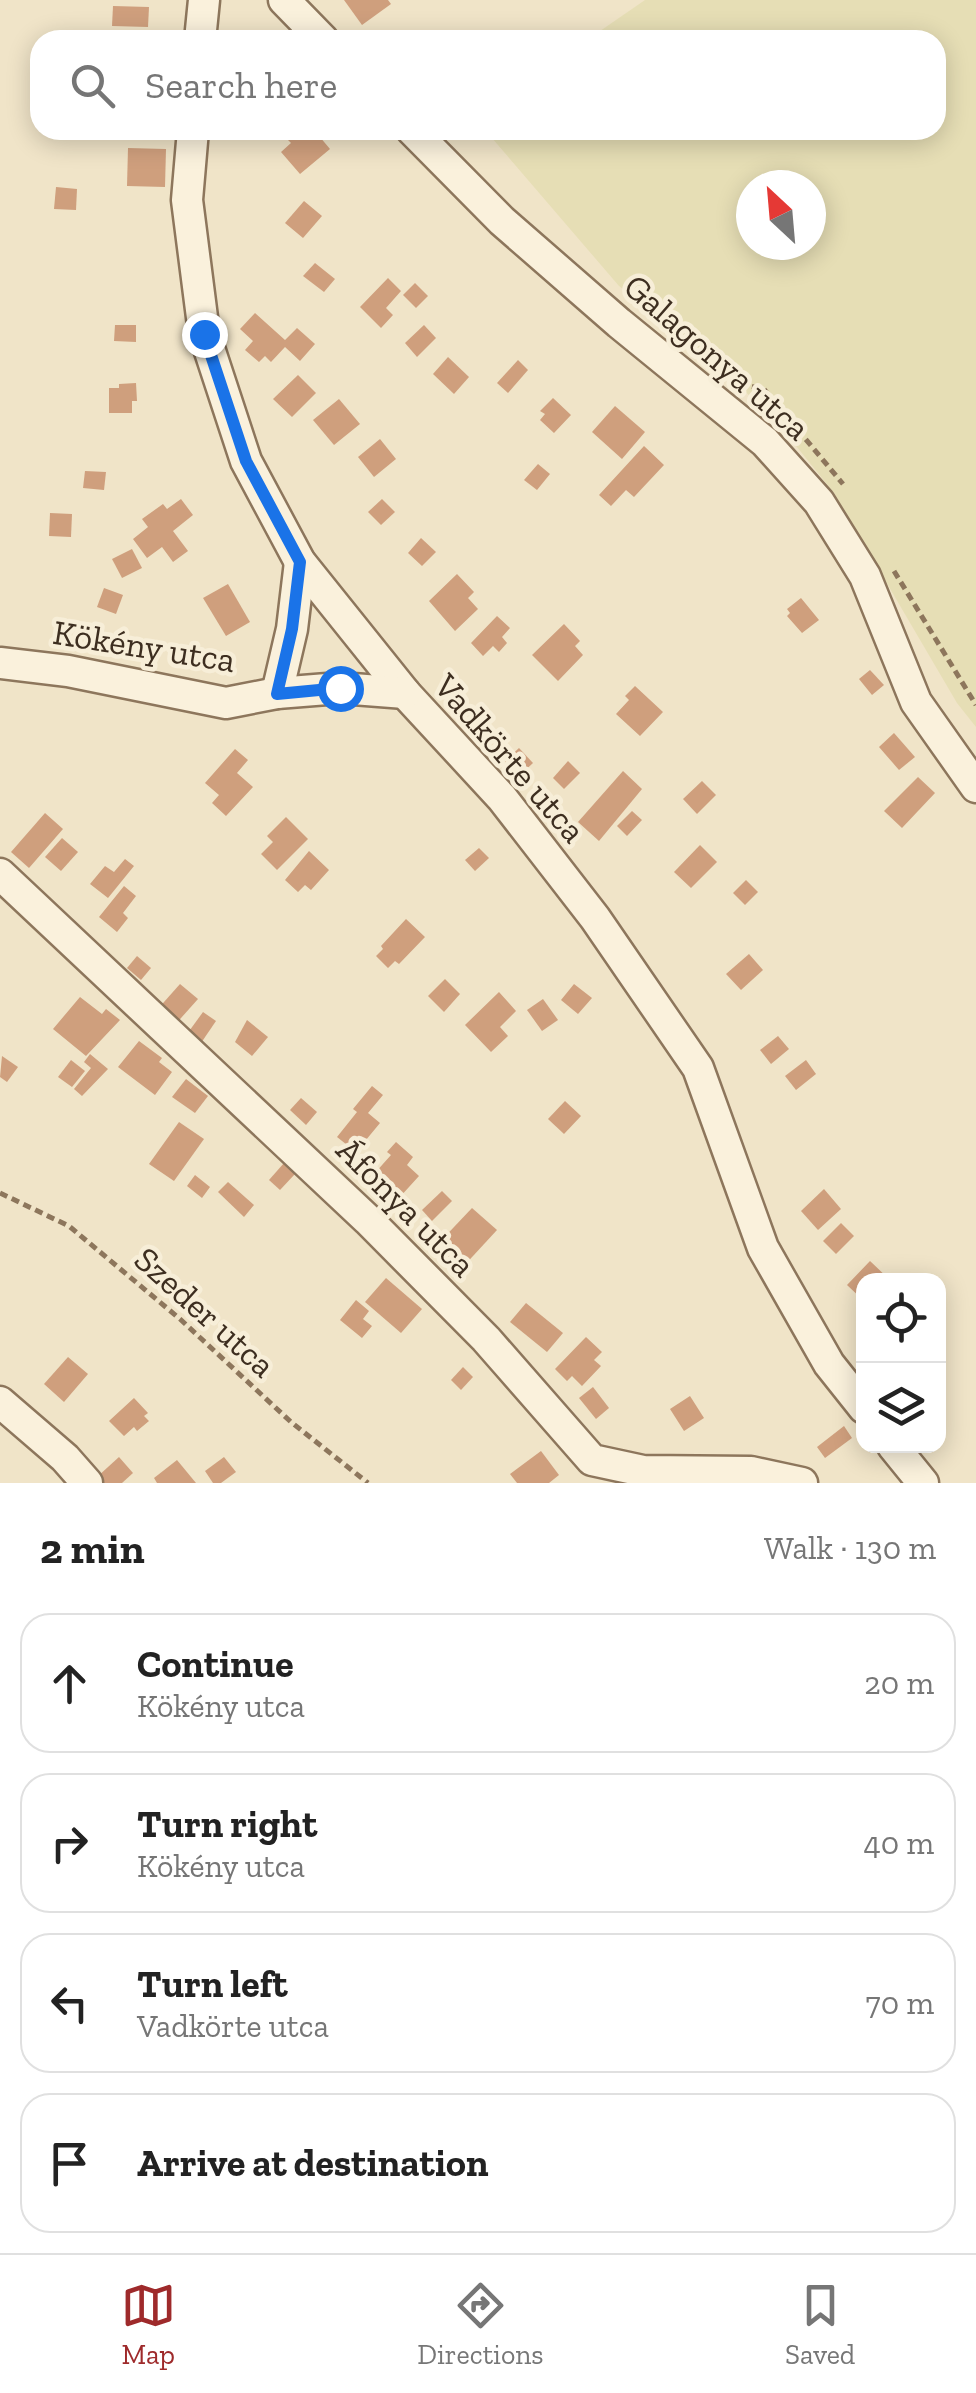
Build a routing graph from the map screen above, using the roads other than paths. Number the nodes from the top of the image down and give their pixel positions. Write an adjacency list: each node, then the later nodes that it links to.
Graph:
1 (204, 0): 3 (street)
2 (284, 0): 4 (street)
3 (201, 30)
4 (313, 30)
5 (191, 140): 7 (street, Vadkörte utca)
6 (422, 140): 11 (street, Galagonya utca)
7 (300, 562): 9 (street, Vadkörte utca); 10 (street, Kökény utca)
8 (0, 664): 10 (street, Kökény utca)
9 (405, 693): 10 (street, Kökény utca); 13 (street, Vadkörte utca)
10 (277, 694)
11 (976, 787)
12 (0, 874): 17 (street, Áfonya utca)
13 (856, 1398)
14 (0, 1402): 16 (street)
15 (898, 1453): 18 (street)
16 (87, 1483)
17 (802, 1483)
18 (922, 1483)

